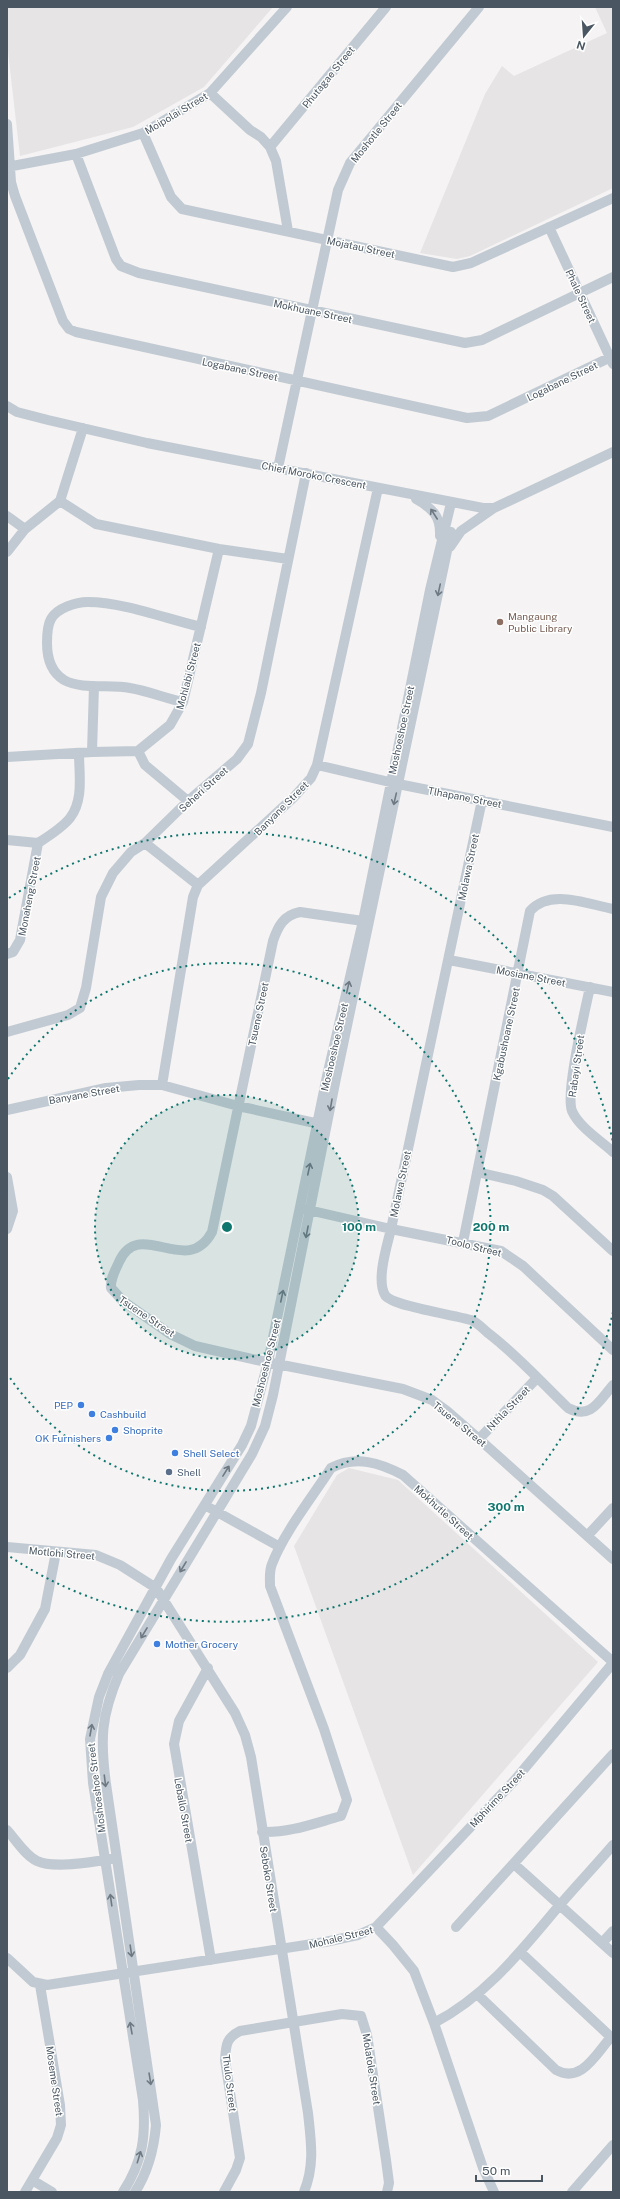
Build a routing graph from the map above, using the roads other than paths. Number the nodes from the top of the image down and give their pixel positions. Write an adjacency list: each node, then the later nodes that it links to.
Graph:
1 (286, 7): 4 (street, Moipolai Street)
2 (386, 7): 7 (street, Phutagae Street)
3 (479, 7): 13 (street, Moshotle Street)
4 (210, 93): 6 (street, Moipolai Street); 7 (street)
5 (7, 124): 9 (street, Logabane Street)
6 (143, 133): 8 (street, Moipolai Street); 12 (street, Mojatau Street)
7 (270, 148): 12 (street)
8 (76, 154): 9 (street, Moipolai Street); 16 (street, Mokhuane Street)
9 (9, 167): 18 (street, Logabane Street)
10 (613, 198): 11 (street, Mojatau Street)
11 (550, 227): 13 (street, Mojatau Street); 15 (street, Phale Street)
12 (288, 231): 13 (street, Mojatau Street)
13 (328, 239): 16 (street, Moshotle Street)
14 (613, 277): 15 (street, Mokhuane Street)
15 (580, 293): 16 (street, Mokhuane Street); 17 (street, Phale Street)
16 (313, 312): 18 (street, Moshotle Street)
17 (612, 359): 18 (street, Logabane Street)
18 (298, 382): 22 (street, Moshotle Street)
19 (7, 406): 20 (street, Chief Moroko Crescent)
20 (83, 428): 22 (street, Chief Moroko Crescent); 26 (street)
21 (613, 452): 28 (street, Chief Moroko Crescent)
22 (278, 468): 23 (street, Chief Moroko Crescent)
23 (306, 473): 24 (street, Chief Moroko Crescent); 34 (street, Seheri Street)
24 (378, 488): 25 (street, Chief Moroko Crescent); 42 (street, Banyane Street)
25 (403, 493): 27 (street, Chief Moroko Crescent); 32 (street, one-way to 25)
26 (60, 501): 30 (street); 31 (street)
27 (454, 503): 28 (street, Chief Moroko Crescent); 32 (street, Moshoeshoe Street)
28 (494, 508): 32 (street)
29 (7, 516): 30 (street)
30 (25, 529): 33 (street)
31 (218, 549): 34 (street); 35 (street, Mohlabi Street)
32 (444, 551): 43 (street, Moshoeshoe Street)
33 (7, 552)
34 (288, 559): 45 (street, Seheri Street)
35 (201, 627): 36 (street); 37 (street, Mohlabi Street)
36 (94, 686): 37 (street); 39 (street)
37 (183, 702): 38 (street, Mohlabi Street)
38 (138, 751): 39 (street); 45 (street)
39 (92, 752): 40 (street)
40 (79, 753): 41 (street); 48 (street, Monaheng Street)
41 (7, 757)
42 (317, 765): 43 (street, Tlhapane Street); 50 (street, Banyane Street)
43 (394, 783): 44 (street, Tlhapane Street); 52 (street, Moshoeshoe Street); 62 (street, Moshoeshoe Street, one-way to 62)
44 (482, 800): 46 (street, Tlhapane Street); 54 (street, Molawa Street)
45 (188, 801): 49 (street, Seheri Street)
46 (613, 827)
47 (7, 840): 48 (street)
48 (38, 843): 53 (street, Monaheng Street)
49 (145, 843): 50 (street); 58 (street, Seheri Street)
50 (198, 885): 59 (street, Banyane Street)
51 (613, 910): 55 (street, Kgabushoane Street)
52 (363, 920): 60 (street, Tsuene Street); 62 (street, Moshoeshoe Street, one-way to 52)
53 (7, 954)
54 (449, 960): 55 (street, Mosiane Street); 69 (street, Molawa Street)
55 (518, 974): 56 (street, Mosiane Street); 64 (street, Kgabushoane Street)
56 (590, 987): 57 (street, Mosiane Street); 63 (street, Rabayi Street)
57 (613, 992)
58 (7, 1032)
59 (162, 1085): 60 (street, Banyane Street); 61 (street, Banyane Street)
60 (238, 1106): 62 (street, Banyane Street); 73 (street, Tsuene Street)
61 (7, 1110)
62 (323, 1125): 66 (street, Moshoeshoe Street, one-way to 62); 67 (street, Moshoeshoe Street)
63 (613, 1152)
64 (477, 1172): 70 (street, Kgabushoane Street); 71 (street)
65 (7, 1177): 68 (street)
66 (300, 1208): 67 (street, Toolo Street); 73 (street, Moshoeshoe Street, one-way to 66)
67 (311, 1210): 69 (street, Toolo Street); 74 (street, Moshoeshoe Street, one-way to 74)
68 (7, 1229)
69 (391, 1229): 70 (street, Toolo Street); 75 (street, Molawa Street)
70 (463, 1242): 72 (street, Toolo Street)
71 (613, 1251)
72 (613, 1350)
73 (268, 1362): 74 (street, Tsuene Street); 78 (street, Moshoeshoe Street, one-way to 73)
74 (281, 1364): 77 (street, Tsuene Street); 80 (street, Moshoeshoe Street)
75 (537, 1378): 76 (street, Molawa Street); 77 (street, Nthla Street)
76 (613, 1385)
77 (479, 1438): 81 (street, Tsuene Street)
78 (205, 1504): 80 (street); 86 (street, Moshoeshoe Street)
79 (613, 1508): 81 (street)
80 (216, 1511): 83 (street); 87 (street, Moshoeshoe Street, one-way to 87)
81 (588, 1535): 85 (street, Tsuene Street)
82 (7, 1547): 84 (street, Motlohi Street)
83 (280, 1547): 88 (street, Mokhutle Street); 93 (street, Mokhutle Street)
84 (56, 1552): 86 (street, Motlohi Street); 89 (street)
85 (613, 1559)
86 (156, 1588): 87 (street, Seboko Street); 96 (street, Moshoeshoe Street, one-way to 86)
87 (164, 1599): 90 (street, Seboko Street); 95 (street, Moshoeshoe Street, one-way to 95)
88 (613, 1662): 99 (street, Mphirime Street)
89 (7, 1668)
90 (208, 1668): 93 (street, Seboko Street); 107 (street, Leballo Street)
91 (613, 1754): 97 (street)
92 (7, 1830): 96 (street)
93 (262, 1832): 103 (street, Seboko Street)
94 (613, 1845): 98 (street)
95 (118, 1858): 96 (street); 108 (street, Moshoeshoe Street, one-way to 108)
96 (105, 1860): 109 (street, Moshoeshoe Street, one-way to 96)
97 (514, 1864): 98 (street); 100 (street)
98 (560, 1905): 102 (street); 104 (street)
99 (376, 1927): 103 (street, Mohale Street); 113 (street, Mohale Street)
100 (456, 1927)
101 (613, 1931): 102 (street)
102 (602, 1943): 105 (street)
103 (280, 1949): 107 (street, Mohale Street); 112 (street, Seboko Street)
104 (520, 1952): 111 (street); 114 (street)
105 (613, 1953)
106 (7, 1958): 110 (street)
107 (211, 1960): 108 (street, Mohale Street)
108 (134, 1971): 109 (street, Mohale Street); 120 (street, Moshoeshoe Street, one-way to 120)
109 (121, 1973): 110 (street, Mohale Street); 119 (street, Moshoeshoe Street, one-way to 109)
110 (40, 1985): 116 (street, Moseme Street)
111 (478, 1995): 113 (street); 114 (street)
112 (293, 2022): 121 (street, Thulo Street); 122 (street, Seboko Street); 123 (street, Molatole Street)
113 (434, 2023): 124 (street, Mohale Street)
114 (612, 2038)
115 (612, 2147): 125 (street)
116 (32, 2180): 117 (street, Moseme Street); 118 (street)
117 (25, 2192)
118 (52, 2192)
119 (123, 2192)
120 (136, 2192)
121 (224, 2192)
122 (304, 2192)
123 (387, 2192)
124 (494, 2192)
125 (572, 2192)

